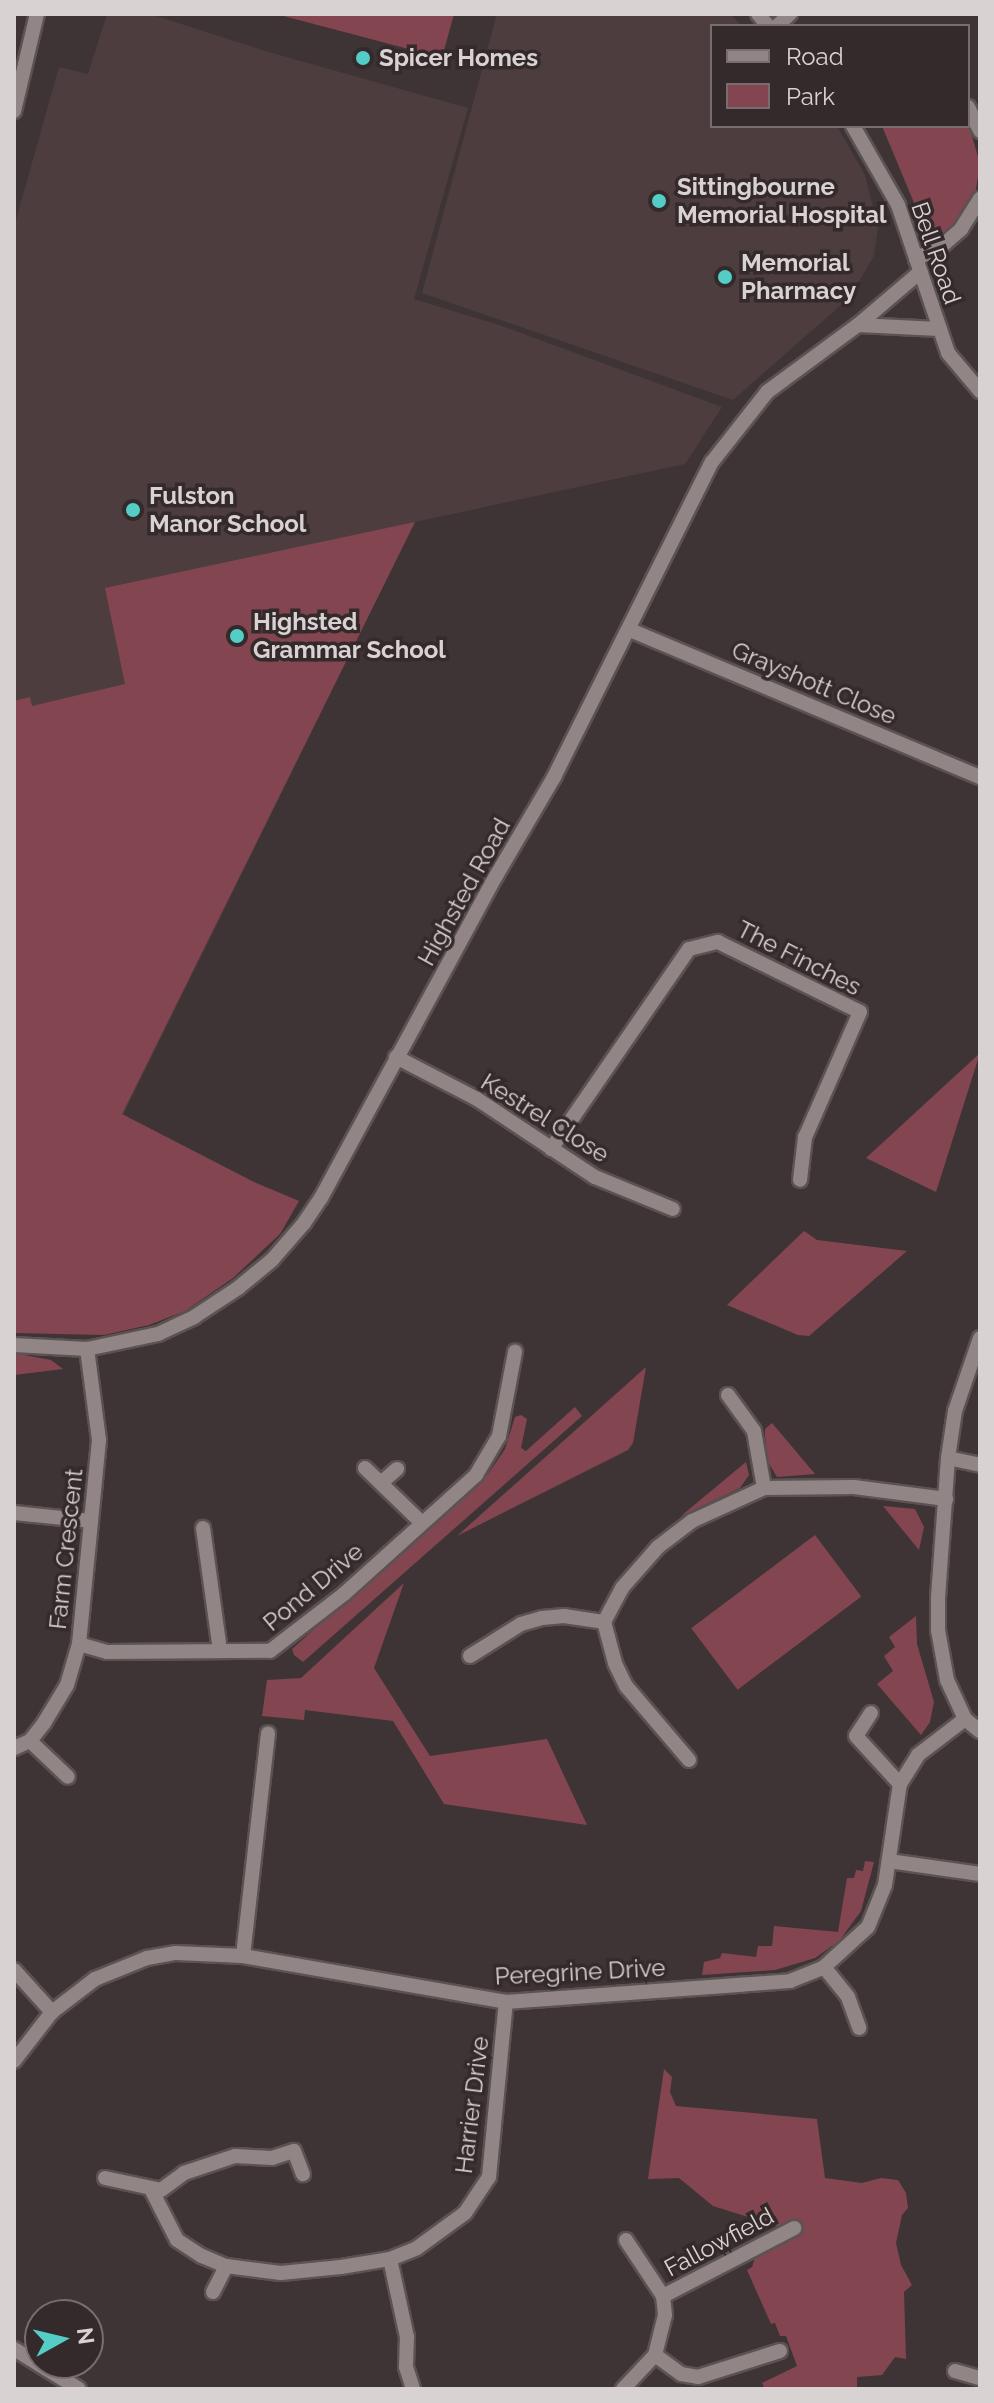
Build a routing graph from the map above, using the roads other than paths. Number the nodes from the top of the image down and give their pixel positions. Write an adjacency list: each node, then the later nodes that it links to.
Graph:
1 (37, 14): 2 (street)
2 (14, 111)
3 (970, 111): 5 (street)
4 (854, 128): 7 (street, Bell Road)
5 (980, 131)
6 (980, 198): 7 (street, Highsted Road)
7 (918, 265): 8 (street, Highsted Road); 9 (street, Bell Road)
8 (858, 325): 9 (street); 11 (street, Highsted Road)
9 (939, 329): 10 (street, Bell Road)
10 (980, 391)
11 (630, 630): 12 (street, Grayshott Close); 13 (street, Highsted Road)
12 (980, 777)
13 (396, 1057): 14 (street, Kestrel Close); 19 (street, Highsted Road)
14 (551, 1149): 15 (street, The Finches); 16 (street, Kestrel Close)
15 (800, 1180)
16 (673, 1209)
17 (980, 1338): 22 (street)
18 (14, 1345): 19 (street, Highsted Road)
19 (87, 1349): 30 (street, Farm Crescent)
20 (515, 1352): 31 (street, Pond Drive)
21 (728, 1395): 27 (street)
22 (948, 1458): 23 (street); 28 (street)
23 (980, 1465)
24 (365, 1468): 26 (street)
25 (397, 1469): 26 (street)
26 (382, 1482): 31 (street)
27 (764, 1488): 28 (street); 33 (street)
28 (946, 1499): 38 (street)
29 (14, 1513): 30 (street)
30 (91, 1521): 34 (street, Farm Crescent)
31 (422, 1523): 35 (street, Pond Drive)
32 (203, 1528): 35 (street)
33 (604, 1622): 36 (street); 43 (street)
34 (79, 1644): 35 (street, Pond Drive); 41 (street, Farm Crescent)
35 (220, 1651)
36 (470, 1656)
37 (871, 1713): 45 (street)
38 (965, 1719): 39 (street); 45 (street, Peregrine Drive)
39 (980, 1731)
40 (268, 1733): 48 (street)
41 (30, 1741): 42 (street); 44 (street)
42 (14, 1748)
43 (689, 1760)
44 (68, 1777)
45 (900, 1784): 46 (street, Peregrine Drive)
46 (889, 1861): 47 (street); 49 (street, Peregrine Drive)
47 (980, 1874)
48 (243, 1956): 51 (street, Peregrine Drive); 52 (street, Peregrine Drive)
49 (824, 1967): 51 (street, Peregrine Drive); 53 (street)
50 (14, 1970): 52 (street)
51 (506, 2002): 60 (street, Harrier Drive)
52 (52, 2012): 54 (street, Peregrine Drive)
53 (859, 2028)
54 (14, 2061)
55 (303, 2174): 57 (street)
56 (105, 2178): 57 (street)
57 (151, 2189): 61 (street, Harrier Drive)
58 (794, 2228): 63 (street, Fallowfield)
59 (626, 2240): 63 (street, Fallowfield)
60 (390, 2259): 61 (street, Harrier Drive); 70 (street)
61 (226, 2266): 62 (street)
62 (213, 2292)
63 (663, 2296): 66 (street, Fallowfield)
64 (14, 2349): 69 (street)
65 (780, 2351): 66 (street)
66 (655, 2355): 71 (street, Fallowfield)
67 (955, 2371): 68 (street)
68 (980, 2380): 72 (street)
69 (79, 2389)
70 (413, 2389)
71 (623, 2389)
72 (977, 2389)

